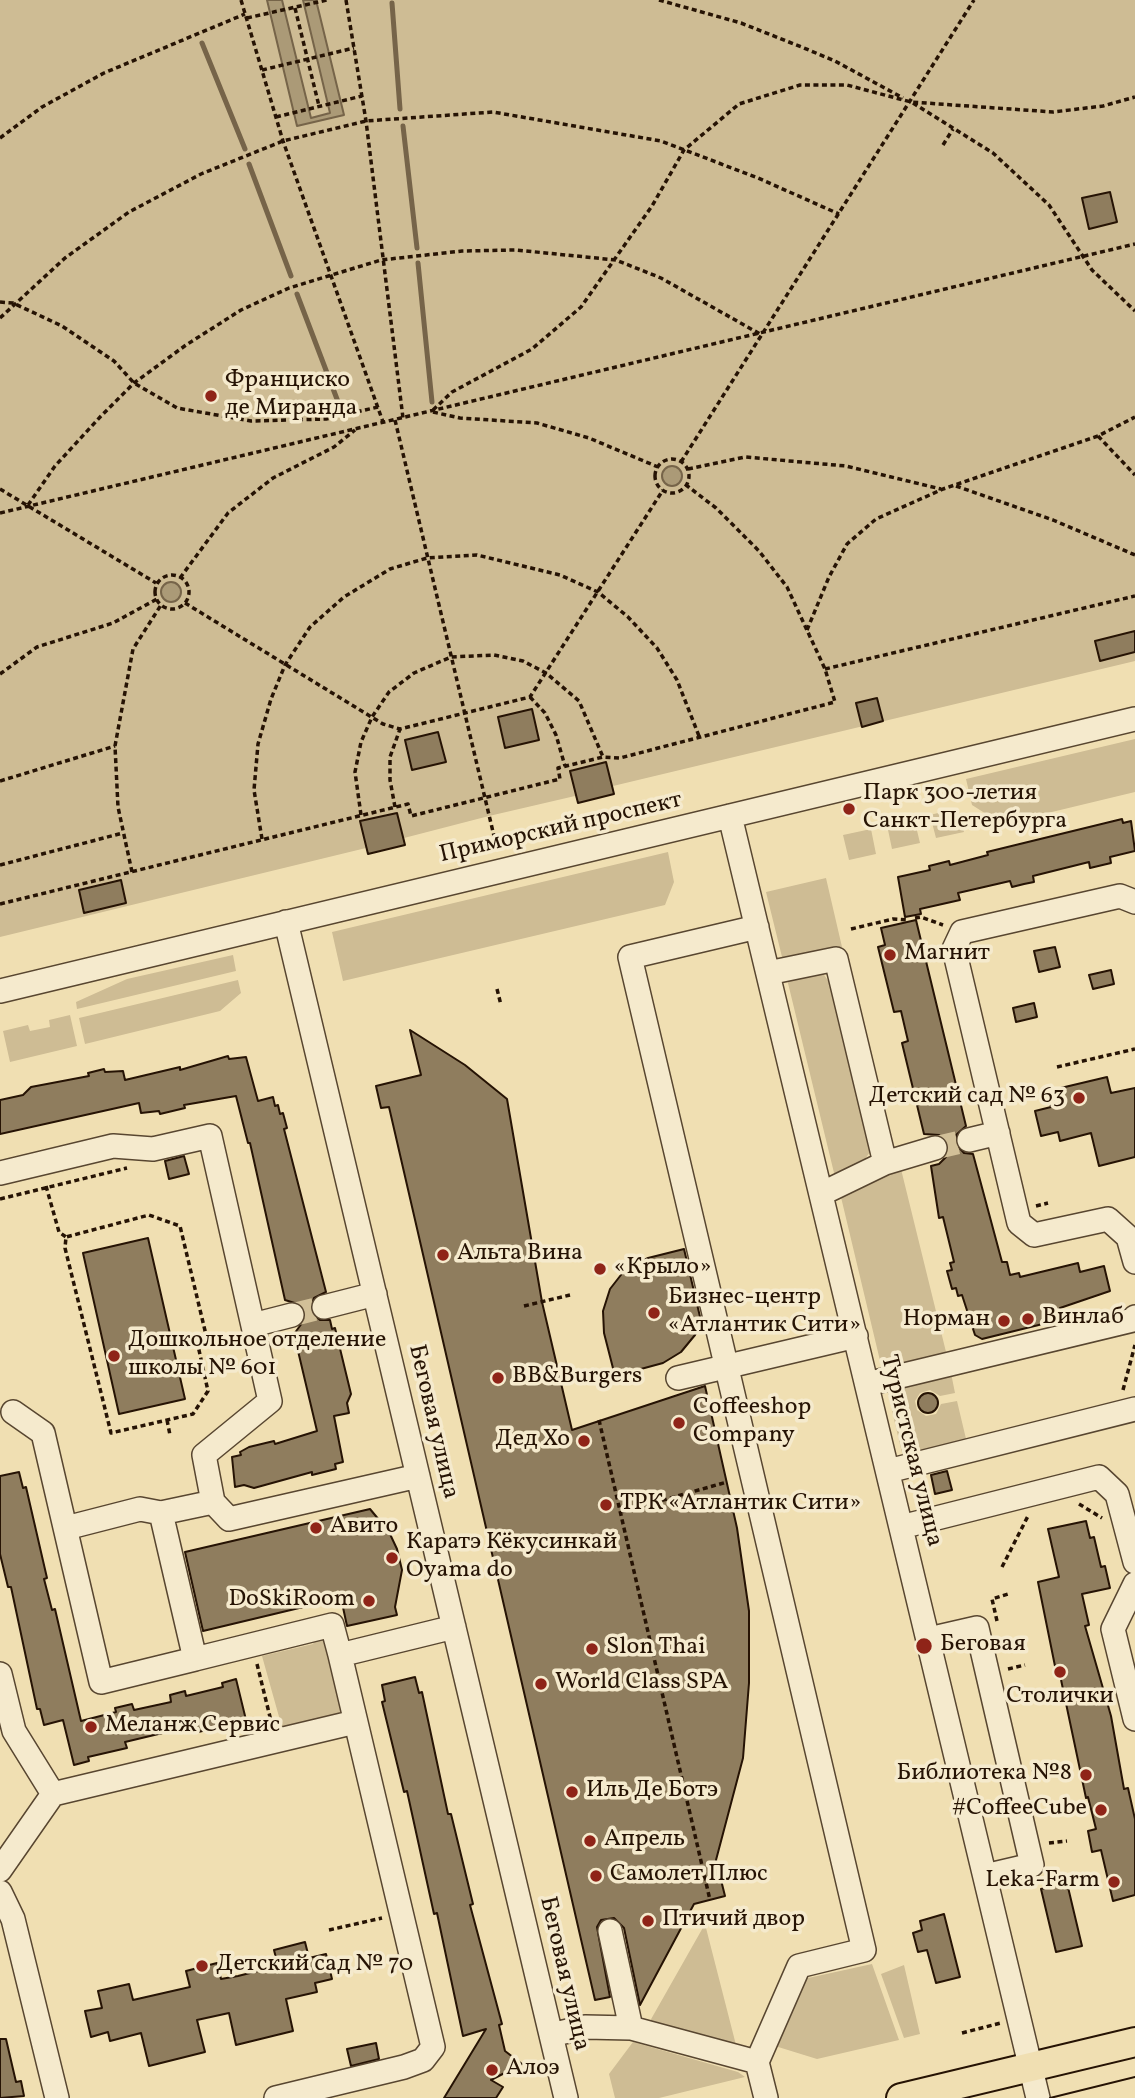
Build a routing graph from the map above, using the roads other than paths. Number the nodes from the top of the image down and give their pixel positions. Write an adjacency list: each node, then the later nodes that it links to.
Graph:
1 (1135, 719): 2 (street, Приморский проспект)
2 (730, 816): 4 (street, Приморский проспект); 5 (street, Туристская улица)
3 (1135, 902): 8 (street)
4 (286, 922): 7 (street, Приморский проспект); 15 (street, Беговая улица)
5 (757, 927): 6 (street, Туристская улица); 21 (street)
6 (768, 973): 11 (street); 13 (street, Туристская улица)
7 (0, 991)
8 (998, 1133): 9 (street); 14 (street)
9 (969, 1140)
10 (935, 1148): 11 (street)
11 (885, 1163): 13 (street)
12 (0, 1173): 19 (street)
13 (821, 1194): 20 (street, Туристская улица)
14 (1135, 1262)
15 (375, 1294): 16 (street); 27 (street, Беговая улица)
16 (324, 1307)
17 (292, 1315): 19 (street)
18 (1135, 1317): 23 (street)
19 (253, 1325): 28 (street)
20 (856, 1336): 21 (street); 23 (street, Туристская улица)
21 (727, 1366): 22 (street); 49 (street)
22 (678, 1378)
23 (867, 1384): 26 (street, Туристская улица)
24 (13, 1412): 31 (street)
25 (1126, 1412): 26 (street)
26 (888, 1471): 30 (street, Туристская улица)
27 (418, 1476): 28 (street); 34 (street, Беговая улица)
28 (213, 1502): 29 (street)
29 (161, 1513): 31 (street); 37 (street)
30 (901, 1527): 32 (street); 35 (street, Туристская улица)
31 (66, 1528): 37 (street)
32 (1135, 1562)
33 (1135, 1584): 39 (street)
34 (454, 1627): 36 (street); 47 (street, Беговая улица)
35 (929, 1639): 43 (street, Туристская улица); 43 (street)
36 (340, 1655): 37 (street); 40 (street)
37 (195, 1659)
38 (0, 1674): 41 (street)
39 (1135, 1719)
40 (355, 1722): 41 (street); 52 (street)
41 (53, 1794): 42 (street)
42 (0, 1870)
43 (985, 1876): 50 (street, Туристская улица)
44 (0, 1892): 51 (street)
45 (610, 1931): 46 (street)
46 (631, 2028): 47 (street); 49 (street)
47 (551, 2035): 53 (street, Беговая улица)
48 (1135, 2042): 50 (main road)
49 (757, 2062): 54 (street)
50 (1031, 2067): 55 (main road); 56 (street, Туристская улица)
51 (57, 2098)
52 (276, 2098)
53 (566, 2098)
54 (766, 2098)
55 (901, 2098)
56 (1038, 2098)

